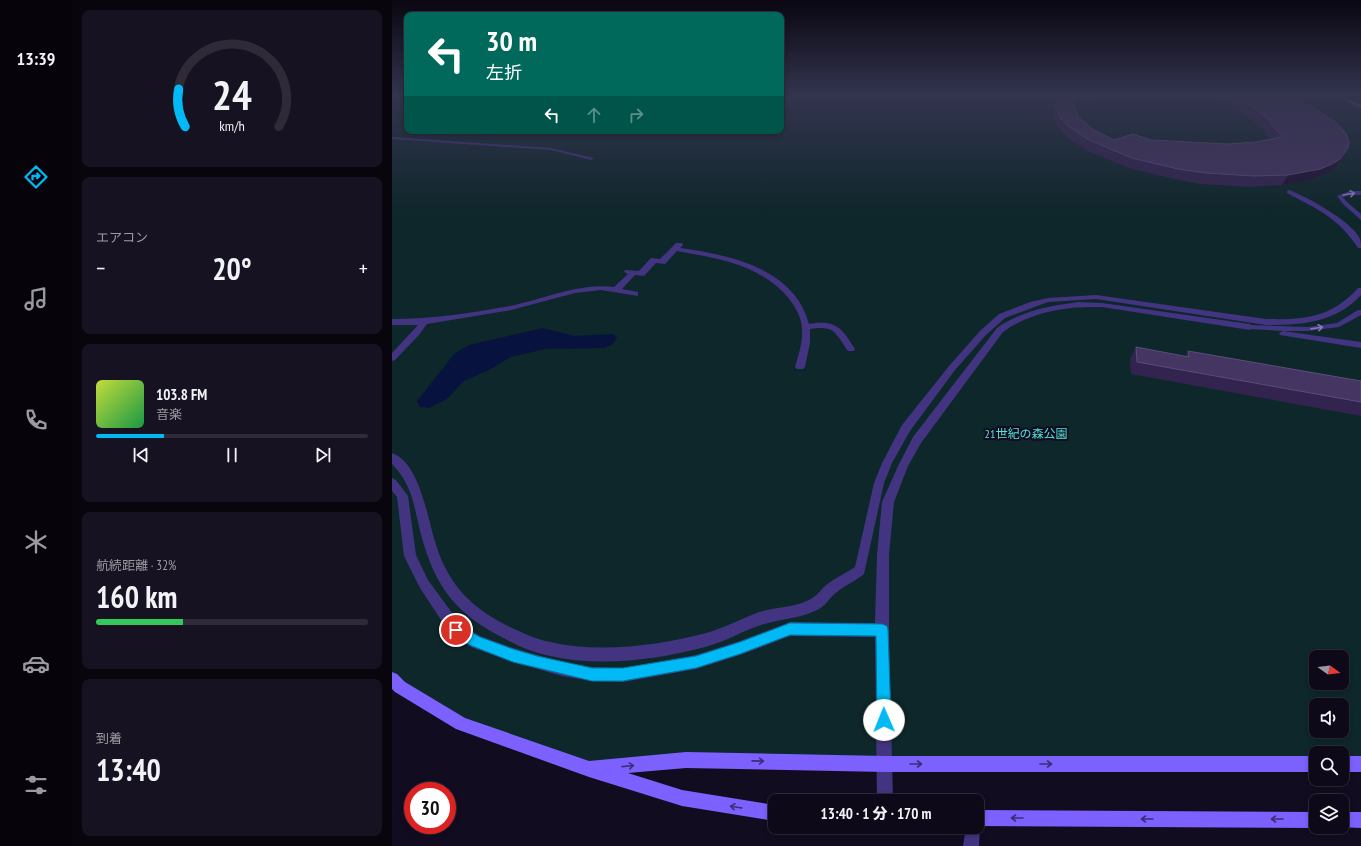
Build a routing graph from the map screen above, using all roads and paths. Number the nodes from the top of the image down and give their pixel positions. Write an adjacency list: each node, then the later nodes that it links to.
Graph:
1 (392, 138): 2 (lane)
2 (591, 158)
3 (1289, 192): 6 (street)
4 (1361, 193): 5 (lane, one-way to 4)
5 (1361, 218)
6 (1361, 246)
7 (616, 290): 9 (street); 12 (street); 13 (street)
8 (1361, 290): 19 (street)
9 (635, 294)
10 (1361, 312): 14 (lane, one-way to 10)
11 (392, 322): 12 (street)
12 (424, 322): 17 (street)
13 (806, 327): 16 (street); 18 (street)
14 (1250, 327): 15 (lane); 21 (street)
15 (1361, 344)
16 (851, 349)
17 (392, 358)
18 (800, 367)
19 (392, 457)
20 (392, 482): 21 (street)
21 (882, 630): 23 (street)
22 (392, 679): 27 (street)
23 (884, 764): 24 (street, one-way to 24); 27 (street, one-way to 23); 28 (street)
24 (1309, 764)
25 (1349, 764): 26 (street)
26 (1361, 764)
27 (589, 770): 29 (street, one-way to 27)
28 (885, 794)
29 (768, 812)
30 (984, 818): 31 (street, one-way to 30)
31 (1309, 820)
32 (1349, 820): 33 (street)
33 (1361, 820)
34 (972, 834): 35 (lane)
35 (971, 846)

